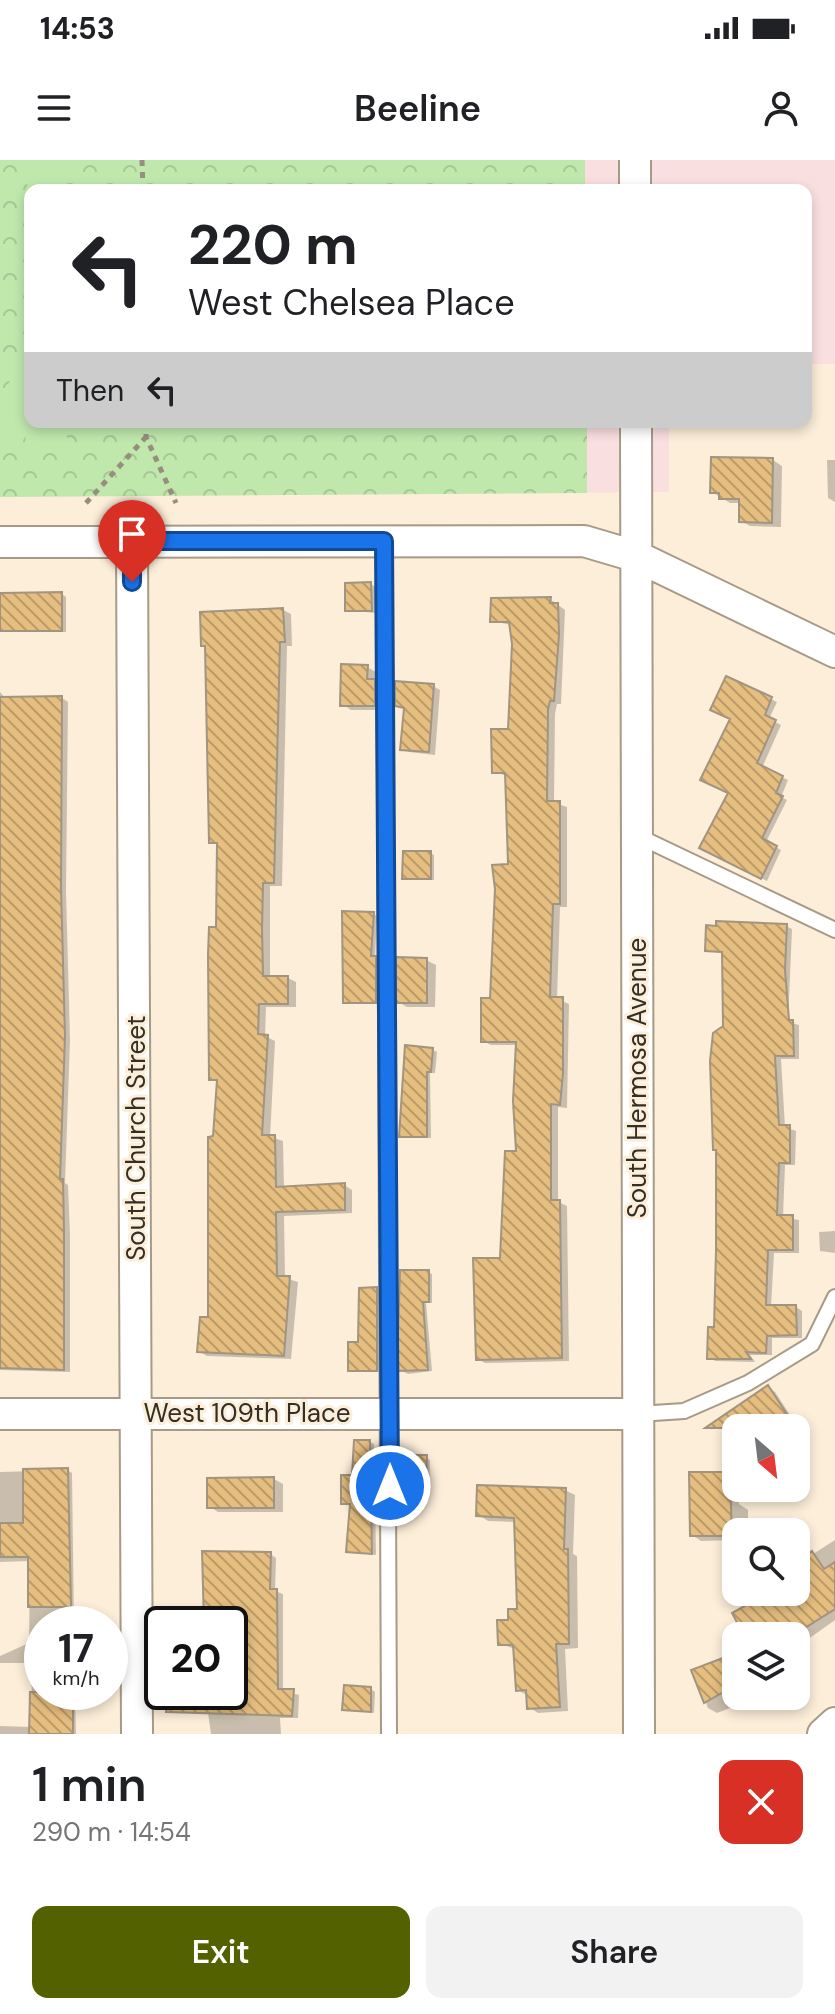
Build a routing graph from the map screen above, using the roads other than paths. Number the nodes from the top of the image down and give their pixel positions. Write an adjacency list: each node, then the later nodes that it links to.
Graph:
1 (635, 160): 2 (street)
2 (635, 184)
3 (636, 428): 7 (street, South Hermosa Avenue)
4 (132, 541): 5 (street); 6 (street); 12 (street, South Church Street)
5 (384, 541): 7 (street); 13 (lane)
6 (0, 542)
7 (638, 557): 8 (street); 9 (street, South Hermosa Avenue)
8 (835, 652)
9 (638, 836): 10 (lane); 15 (street, South Hermosa Avenue)
10 (835, 930)
11 (835, 1297): 15 (lane)
12 (137, 1413): 13 (street, West 109th Place); 14 (street, West 109th Place); 17 (street, South Church Street)
13 (390, 1413): 15 (street, West 109th Place); 18 (lane)
14 (0, 1414)
15 (637, 1414): 19 (street, South Hermosa Avenue)
16 (835, 1723): 20 (street)
17 (137, 1734)
18 (389, 1734)
19 (639, 1734)
20 (823, 1734)

